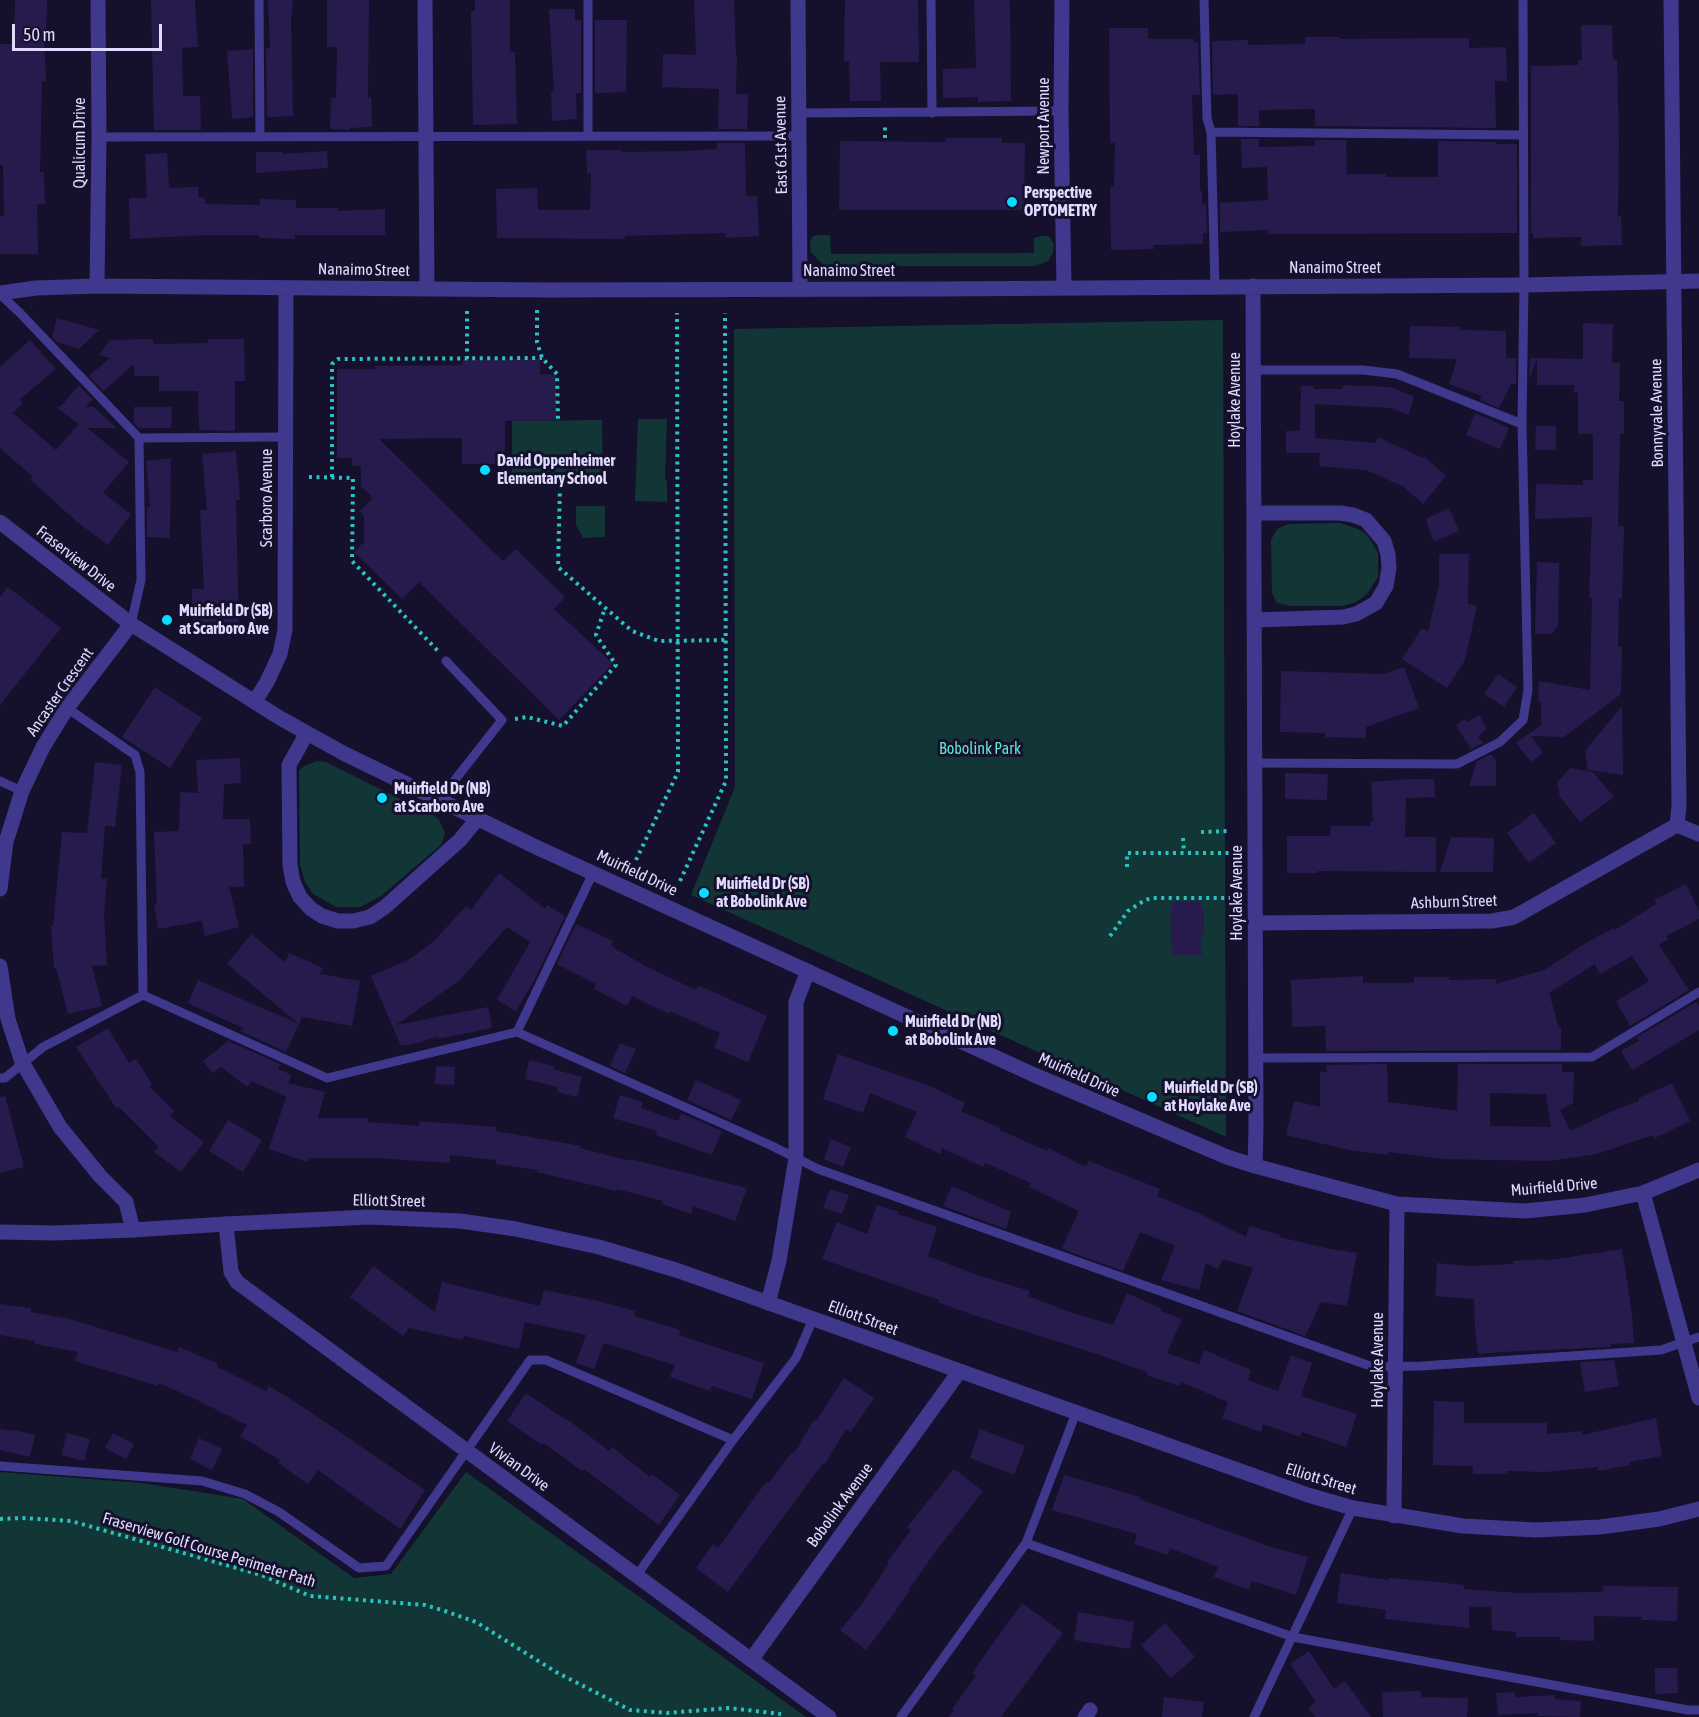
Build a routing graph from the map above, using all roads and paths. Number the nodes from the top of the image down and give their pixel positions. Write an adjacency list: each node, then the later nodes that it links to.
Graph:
1 (98, 0): 18 (street, Qualicum Drive)
2 (259, 0): 19 (lane)
3 (425, 0): 20 (street)
4 (588, 0): 15 (lane)
5 (798, 0): 12 (street, East 61st Avenue)
6 (932, 0): 13 (lane)
7 (1062, 0): 11 (street, Newport Avenue)
8 (1204, 0): 14 (lane)
9 (1523, 0): 16 (lane)
10 (1671, 0): 21 (street, Bonnyvale Avenue)
11 (1061, 111): 13 (lane); 28 (street, Newport Avenue)
12 (798, 113): 13 (lane); 17 (street, East 61st Avenue)
13 (932, 113)
14 (1211, 132): 16 (lane); 26 (lane)
15 (588, 135): 17 (lane); 20 (lane)
16 (1522, 135): 23 (lane)
17 (798, 136): 30 (street, East 61st Avenue)
18 (99, 137): 19 (lane); 24 (street, Qualicum Drive)
19 (260, 137): 20 (lane)
20 (425, 137): 29 (street)
21 (1674, 280): 22 (street, Nanaimo Street); 23 (street, Nanaimo Street); 63 (street, Bonnyvale Avenue)
22 (1699, 281)
23 (1524, 285): 25 (street, Nanaimo Street); 40 (lane)
24 (97, 286): 27 (street, Nanaimo Street); 31 (street, Nanaimo Street)
25 (1253, 286): 26 (street, Nanaimo Street); 38 (street, Hoylake Avenue)
26 (1215, 287): 28 (street, Nanaimo Street)
27 (286, 288): 29 (street, Nanaimo Street); 42 (street, Scarboro Avenue)
28 (1064, 288): 30 (street, Nanaimo Street)
29 (427, 289): 30 (street, Nanaimo Street)
30 (800, 289)
31 (0, 294): 41 (lane)
32 (537, 310): 36 (path)
33 (467, 311): 37 (path)
34 (677, 313): 52 (path)
35 (726, 313): 51 (path)
36 (542, 358): 37 (path); 39 (path)
37 (466, 359): 44 (path)
38 (1253, 370): 40 (lane); 46 (street, Hoylake Avenue)
39 (558, 420)
40 (1522, 424): 58 (lane)
41 (140, 438): 42 (lane); 50 (lane)
42 (285, 438): 54 (street, Scarboro Avenue)
43 (309, 477): 44 (path)
44 (332, 477): 53 (path)
45 (560, 486): 48 (path)
46 (1254, 513): 49 (street, Hoylake Avenue); 49 (street)
47 (1, 525): 50 (street, Fraserview Drive)
48 (605, 608): 52 (path); 56 (path)
49 (1255, 620): 58 (street, Hoylake Avenue)
50 (131, 624): 54 (street, Muirfield Drive); 55 (street, Ancaster Crescent)
51 (726, 640): 52 (path); 73 (path)
52 (678, 641): 70 (path)
53 (446, 661): 56 (lane)
54 (255, 701): 57 (street, Muirfield Drive)
55 (68, 708): 60 (street, Ancaster Crescent); 81 (lane)
56 (502, 720): 61 (lane)
57 (307, 733): 61 (street, Muirfield Drive); 62 (street)
58 (1255, 763): 76 (street, Hoylake Avenue)
59 (0, 781): 60 (lane)
60 (22, 791): 74 (street, Ancaster Crescent)
61 (439, 800): 62 (street, Muirfield Drive)
62 (478, 818): 72 (street, Muirfield Drive)
63 (1677, 825): 66 (street); 76 (street, Ashburn Street)
64 (1230, 831): 65 (path)
65 (1201, 832)
66 (1699, 834)
67 (1184, 838): 69 (path)
68 (1230, 853): 69 (path)
69 (1184, 854): 71 (path)
70 (636, 860)
71 (1127, 867)
72 (592, 873): 79 (street, Muirfield Drive); 82 (lane)
73 (680, 881)
74 (0, 889)
75 (1230, 898): 77 (path)
76 (1256, 923): 83 (street, Hoylake Avenue)
77 (1110, 936)
78 (0, 966): 84 (street)
79 (808, 971): 86 (street); 87 (street, Muirfield Drive)
80 (1699, 992): 83 (lane)
81 (143, 994): 82 (lane); 84 (lane)
82 (517, 1032): 86 (lane)
83 (1256, 1058): 87 (street, Hoylake Avenue)
84 (22, 1062): 85 (lane); 92 (street)
85 (0, 1078)
86 (796, 1158): 94 (street); 97 (lane)
87 (1255, 1166): 90 (street, Muirfield Drive)
88 (1699, 1170): 89 (street, Muirfield Drive)
89 (1643, 1192): 90 (street, Muirfield Drive); 96 (street)
90 (1396, 1204): 97 (street, Hoylake Avenue)
91 (226, 1224): 92 (street, Elliott Street); 94 (street, Elliott Street); 102 (street, Vivian Drive)
92 (133, 1230): 93 (street, Elliott Street)
93 (0, 1232)
94 (768, 1303): 95 (street, Elliott Street)
95 (813, 1319): 98 (street, Elliott Street); 101 (lane)
96 (1692, 1340): 97 (lane); 99 (street)
97 (1396, 1366): 106 (street, Hoylake Avenue)
98 (959, 1372): 100 (street, Elliott Street); 111 (street, Bobolink Avenue)
99 (1699, 1398)
100 (1076, 1413): 104 (street, Elliott Street); 108 (lane)
101 (734, 1440): 102 (lane); 109 (lane)
102 (467, 1452): 103 (lane); 109 (street, Vivian Drive)
103 (0, 1466)
104 (1353, 1508): 106 (street, Elliott Street); 110 (lane)
105 (1699, 1509): 106 (street, Elliott Street)
106 (1394, 1516)
107 (0, 1520): 113 (path, Fraserview Golf Course Perimeter Path)
108 (1026, 1542): 110 (lane); 115 (lane)
109 (637, 1575): 111 (street, Vivian Drive)
110 (1293, 1637): 112 (lane); 116 (lane)
111 (751, 1660): 114 (street, Vivian Drive)
112 (1699, 1710)
113 (781, 1714)
114 (830, 1717)
115 (901, 1717)
116 (1254, 1717)

